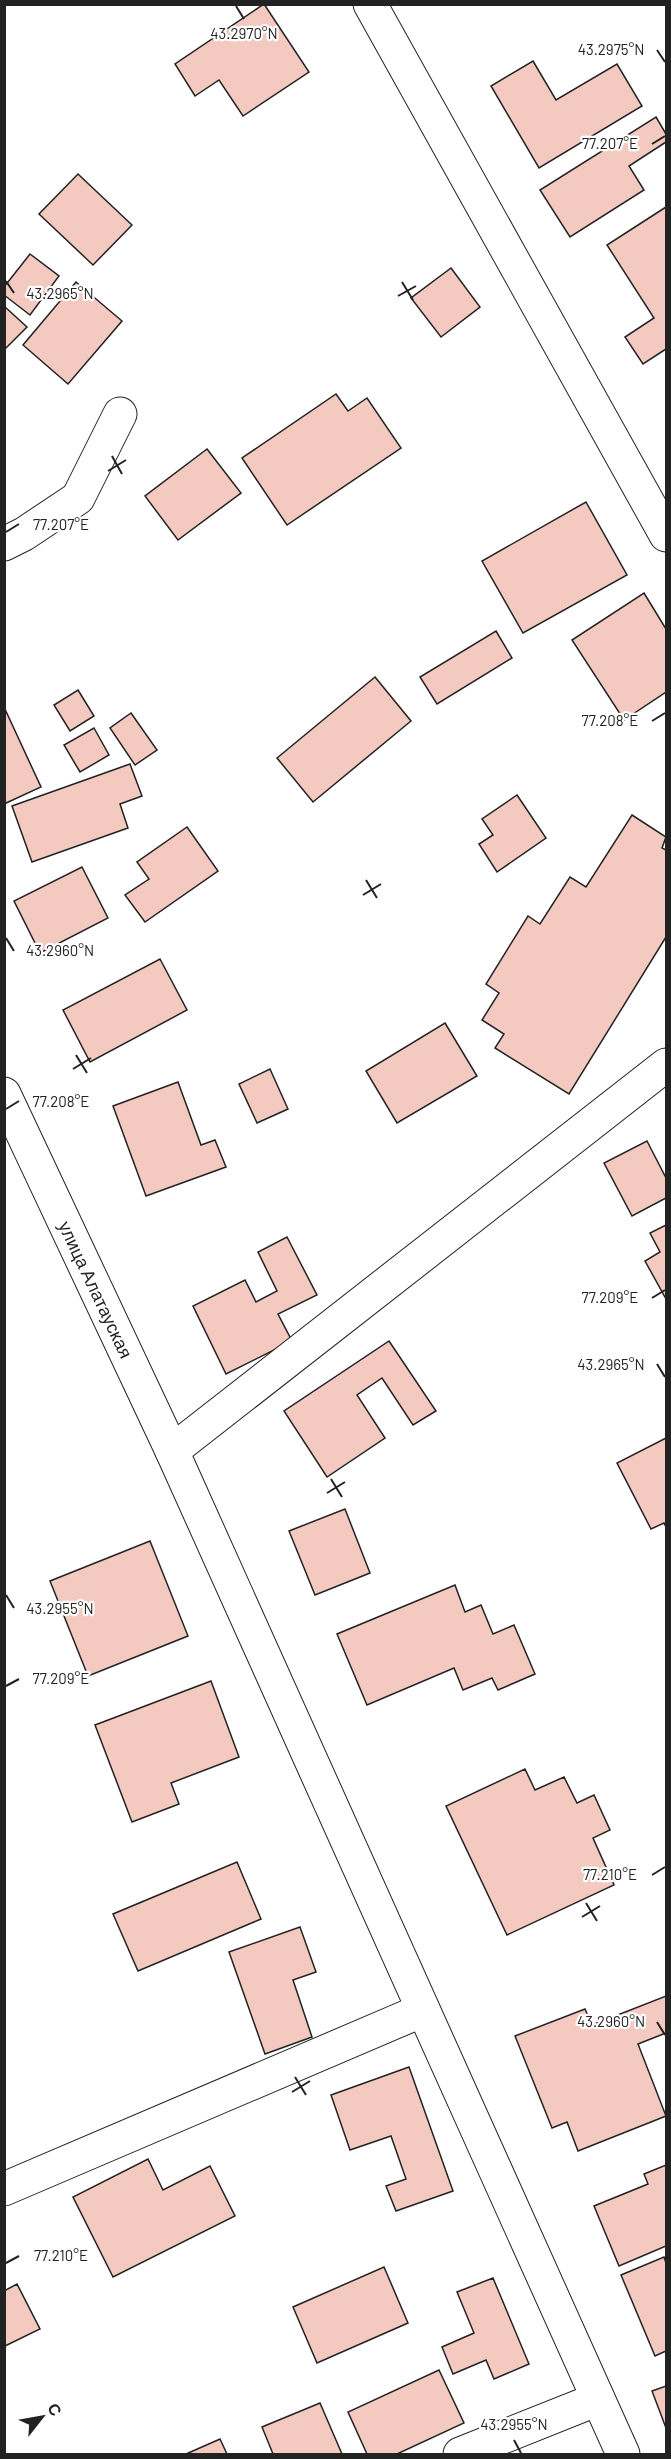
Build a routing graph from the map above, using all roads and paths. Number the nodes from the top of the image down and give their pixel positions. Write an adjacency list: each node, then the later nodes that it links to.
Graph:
1 (370, 4): 3 (street)
2 (120, 414): 4 (street)
3 (666, 536)
4 (4, 544)
5 (666, 1065): 7 (street)
6 (4, 1094): 7 (street, улица Алатауская)
7 (172, 1451): 8 (street, улица Алатауская)
8 (423, 2010): 9 (street); 10 (street, улица Алатауская)
9 (4, 2189)
10 (598, 2399): 11 (street); 12 (street, улица Алатауская)
11 (460, 2454)
12 (623, 2454)

